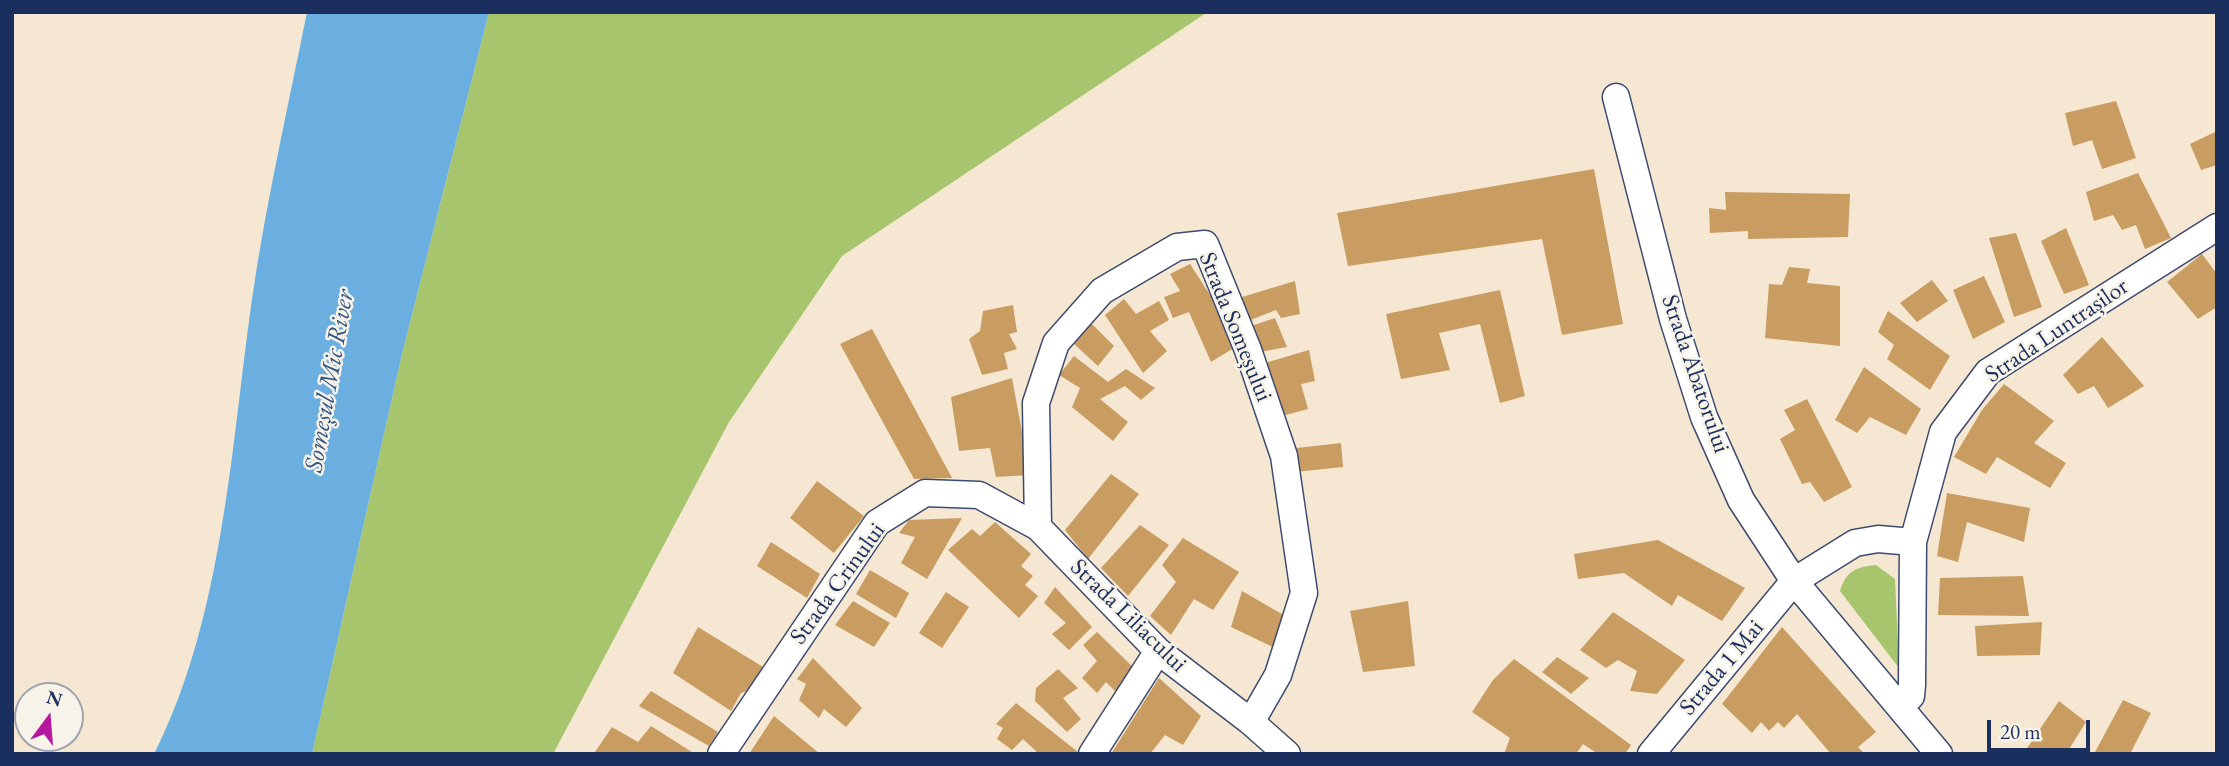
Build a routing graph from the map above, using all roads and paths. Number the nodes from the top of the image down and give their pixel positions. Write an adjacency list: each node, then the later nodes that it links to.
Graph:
1 (1616, 97): 5 (street, Strada Abatorului)
2 (2217, 228): 4 (street, Strada Luntrașilor)
3 (1038, 527): 6 (street, Strada Liliacului); 8 (street, Strada Someșului); 9 (street, Strada Crinului)
4 (1913, 542): 5 (street); 7 (street, Strada Luntrașilor)
5 (1794, 582): 7 (street, Strada Abatorului); 12 (street, Strada 1 Mai)
6 (1158, 652): 8 (street, Strada Liliacului); 10 (street)
7 (1900, 707): 13 (street, Strada Abatorului)
8 (1251, 722): 11 (street, Strada Liliacului)
9 (721, 754)
10 (1092, 754)
11 (1287, 754)
12 (1651, 754)
13 (1938, 754)

